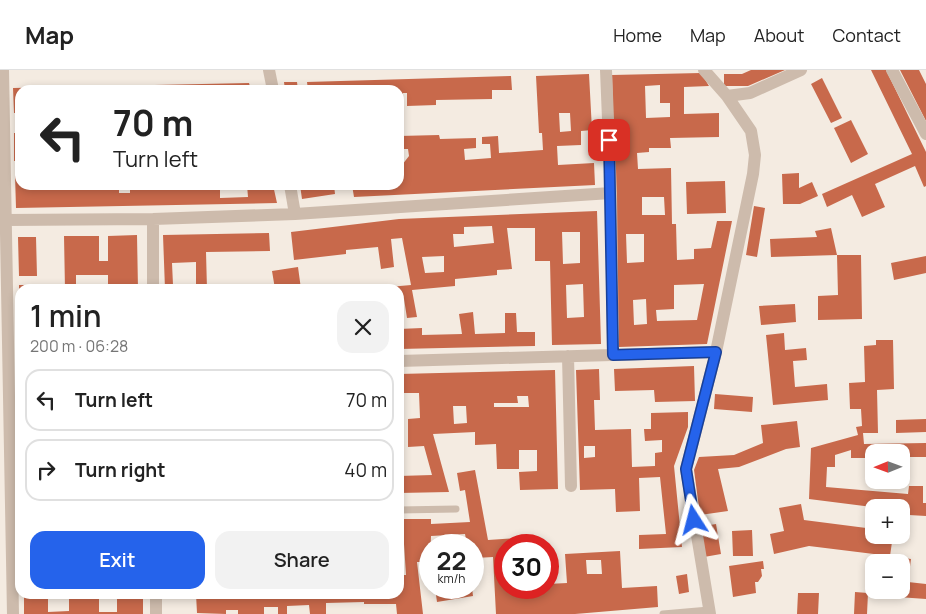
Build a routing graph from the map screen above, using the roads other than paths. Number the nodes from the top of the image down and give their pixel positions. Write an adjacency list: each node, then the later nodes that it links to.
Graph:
1 (3, 70): 14 (street)
2 (269, 70): 7 (street)
3 (606, 70): 11 (street)
4 (704, 70): 8 (street)
5 (802, 70): 8 (street)
6 (892, 70): 9 (street)
7 (272, 85)
8 (727, 96): 17 (street)
9 (926, 134)
10 (291, 190): 12 (street)
11 (611, 193): 12 (street); 18 (street)
12 (295, 214): 13 (street)
13 (153, 219): 14 (street); 15 (street)
14 (6, 220): 16 (street)
15 (153, 284)
16 (4, 350): 26 (street)
17 (716, 352): 18 (street); 25 (street)
18 (613, 355): 19 (street)
19 (568, 356): 20 (street); 21 (street)
20 (404, 361)
21 (571, 486)
22 (456, 509): 23 (lane)
23 (404, 510)
24 (156, 599): 27 (street)
25 (710, 612): 28 (lane)
26 (13, 614)
27 (156, 614)
28 (663, 614)

